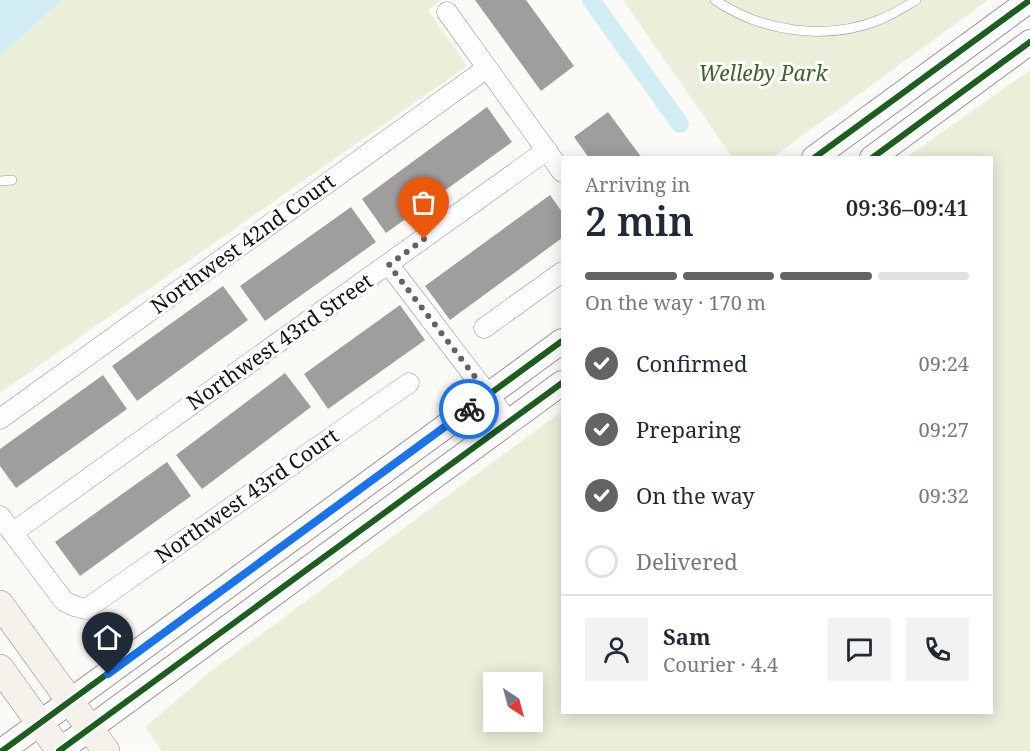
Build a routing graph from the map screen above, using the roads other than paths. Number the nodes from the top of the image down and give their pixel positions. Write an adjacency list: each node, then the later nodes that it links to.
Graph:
1 (715, 0): 2 (lane)
2 (916, 0)
3 (1030, 0): 8 (street)
4 (447, 12): 6 (street)
5 (1030, 42): 9 (street)
6 (486, 68): 7 (street); 20 (street, Northwest 42nd Court)
7 (547, 150): 10 (street); 13 (street, Northwest 43rd Street)
8 (817, 156)
9 (875, 156)
10 (561, 171)
11 (12, 180): 12 (lane)
12 (0, 181)
13 (389, 265): 19 (street); 23 (street, Northwest 43rd Street)
14 (561, 273): 15 (street)
15 (484, 328)
16 (561, 342): 19 (street)
17 (409, 383): 23 (street, Northwest 43rd Court)
18 (561, 384): 21 (street)
19 (489, 395): 21 (street); 26 (street)
20 (0, 419)
21 (509, 422): 28 (street)
22 (0, 516): 23 (street)
23 (12, 533)
24 (0, 604): 26 (main road)
25 (0, 668): 27 (main road)
26 (70, 701): 27 (street); 28 (main road)
27 (40, 723): 29 (street); 30 (main road)
28 (90, 729): 30 (street); 31 (main road)
29 (2, 751)
30 (60, 751)
31 (106, 751)

